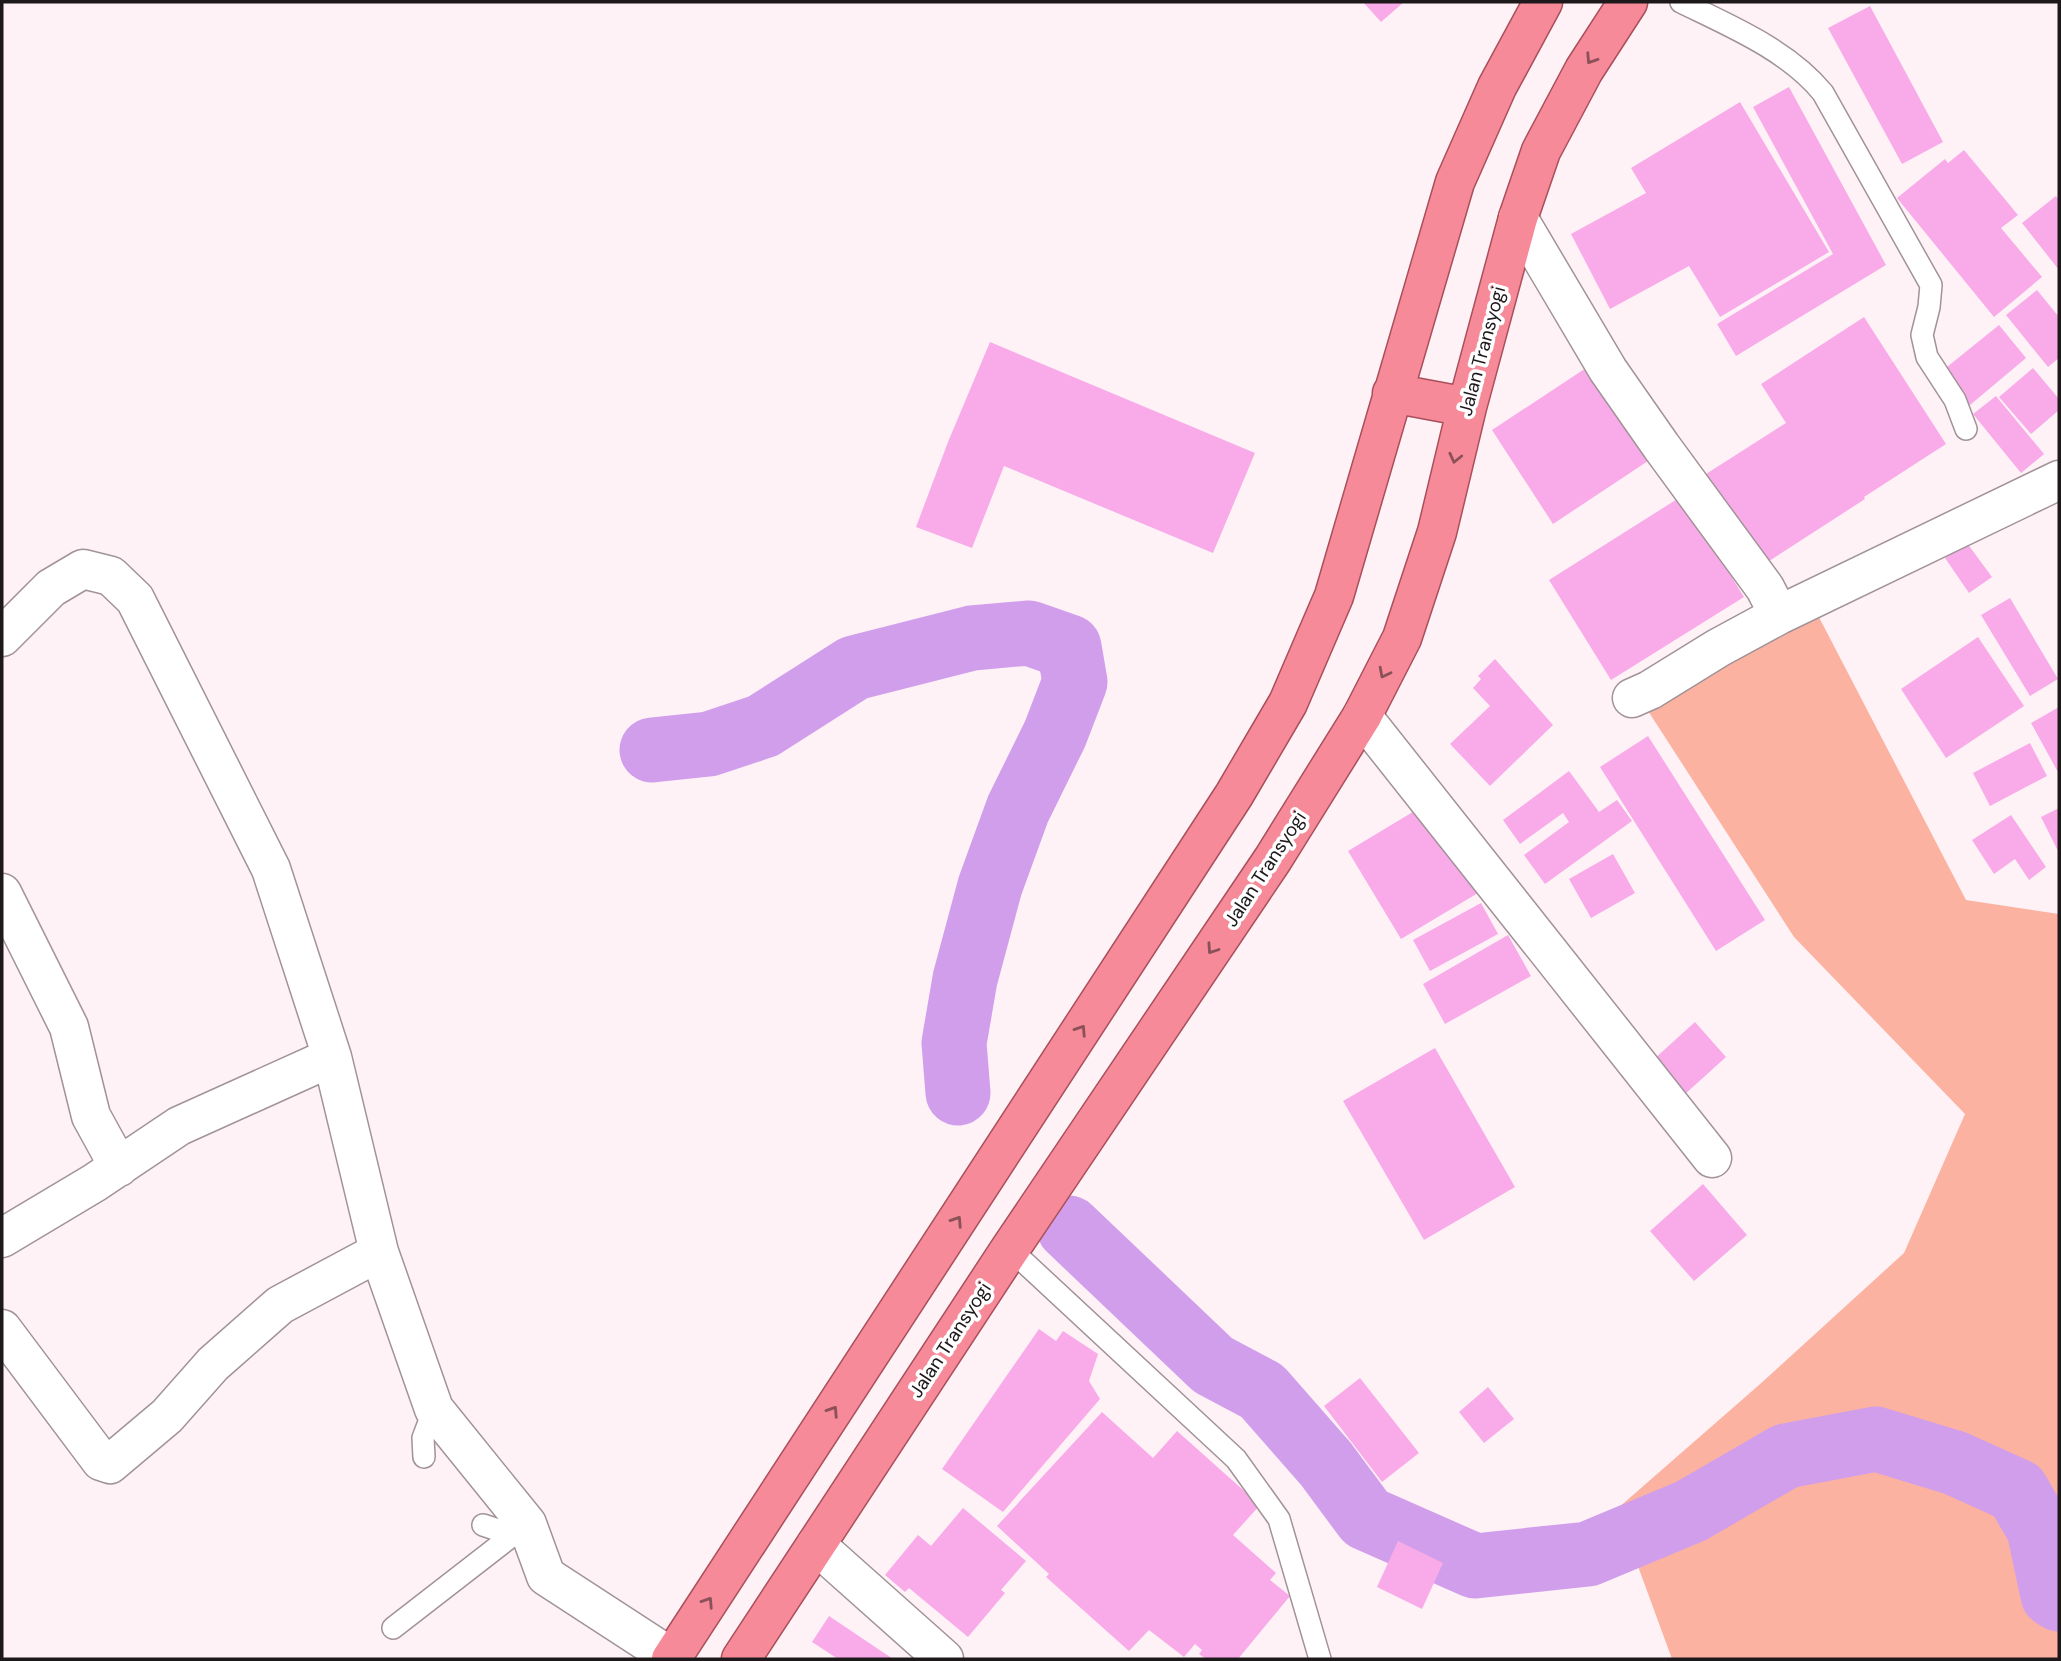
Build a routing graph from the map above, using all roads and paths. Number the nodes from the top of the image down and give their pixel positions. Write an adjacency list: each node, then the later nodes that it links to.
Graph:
1 (1543, 2): 5 (highway)
2 (1628, 2): 4 (highway, Jalan Transyogi, one-way to 4)
3 (1681, 2): 7 (lane)
4 (1518, 218): 6 (highway, Jalan Transyogi); 9 (street)
5 (1392, 393): 6 (highway); 27 (highway, one-way to 5)
6 (1467, 407): 12 (highway, Jalan Transyogi, one-way to 12)
7 (1966, 429)
8 (2059, 480): 9 (street)
9 (1779, 615): 11 (street)
10 (2, 637): 14 (street)
11 (1632, 698)
12 (1362, 716): 15 (street); 18 (highway, Jalan Transyogi, one-way to 18)
13 (2, 893): 16 (street)
14 (332, 1057): 16 (street); 19 (street)
15 (1712, 1158)
16 (119, 1167): 17 (street)
17 (2, 1238)
18 (1010, 1249): 25 (highway, Jalan Transyogi); 30 (lane)
19 (379, 1252): 20 (street); 21 (street)
20 (2, 1329)
21 (434, 1409): 22 (lane); 24 (street)
22 (424, 1457)
23 (483, 1525): 24 (lane)
24 (522, 1528): 26 (lane); 27 (street)
25 (817, 1545): 28 (highway, Jalan Transyogi); 29 (street)
26 (393, 1628)
27 (672, 1658)
28 (741, 1659)
29 (944, 1659)
30 (1320, 1659)

